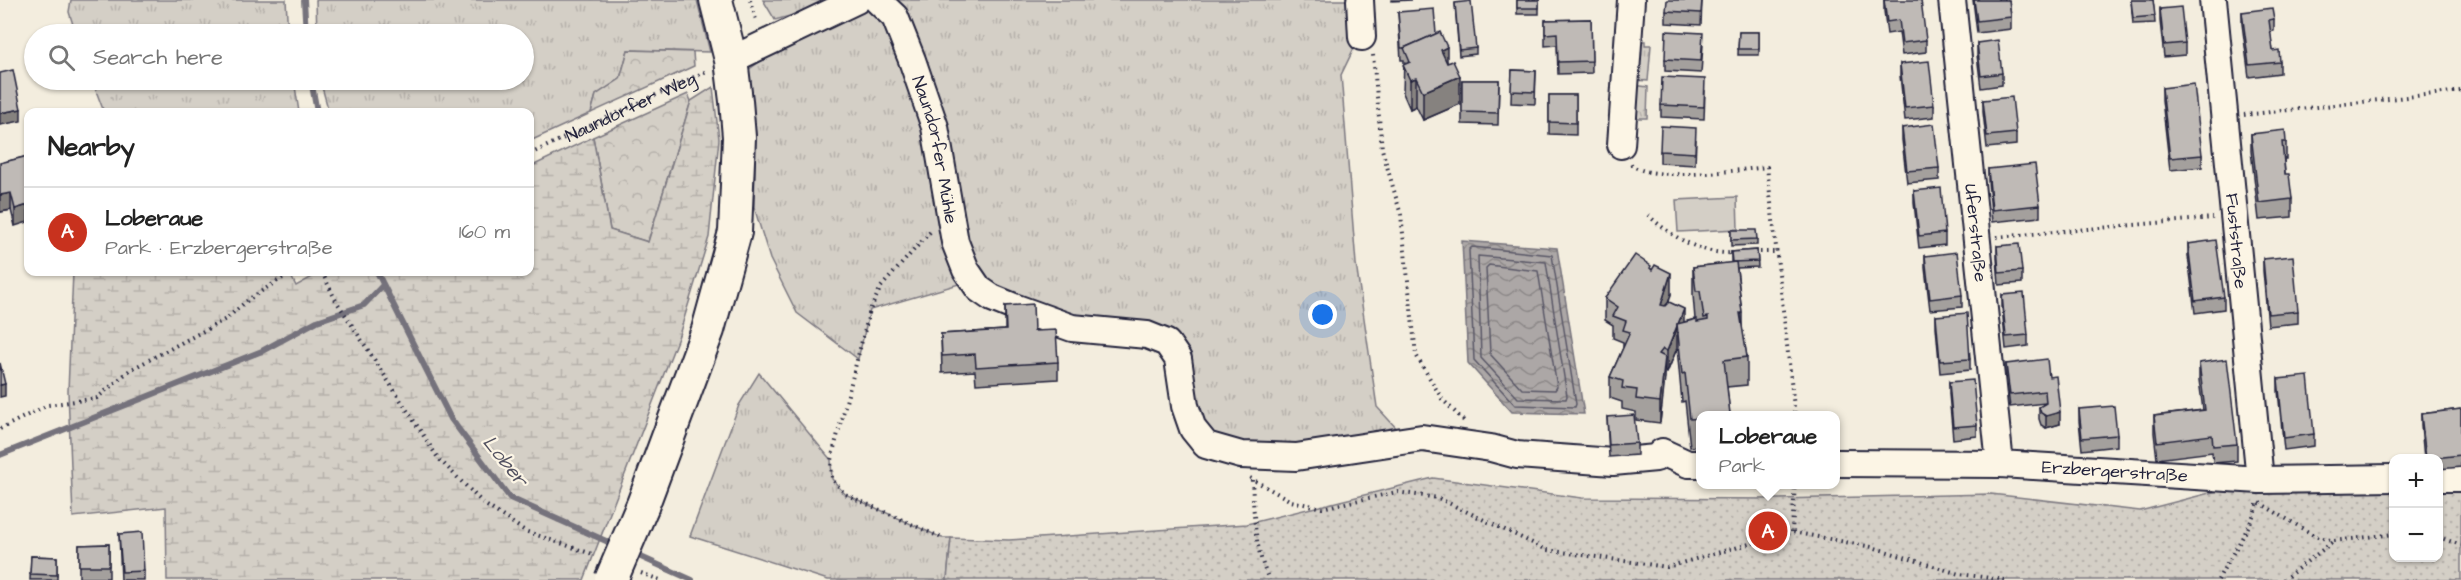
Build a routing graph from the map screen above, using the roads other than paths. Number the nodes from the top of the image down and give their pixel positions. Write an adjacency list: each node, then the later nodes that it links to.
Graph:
1 (716, 0): 9 (main road)
2 (857, 0): 9 (street)
3 (877, 0): 12 (street, Naundorfer Mühle)
4 (1360, 0): 8 (street)
5 (1631, 0): 10 (street)
6 (1952, 0): 13 (street, Uferstraße)
7 (2213, 0): 17 (street, Fuststraße)
8 (1362, 37)
9 (731, 60): 18 (main road, bridge)
10 (1621, 145)
11 (1840, 463): 13 (street, Erzbergerstraße)
12 (1696, 464)
13 (2000, 464): 17 (street, Erzbergerstraße)
14 (2389, 478): 17 (street, Erzbergerstraße)
15 (2443, 478): 16 (street)
16 (2461, 478)
17 (2259, 491)
18 (617, 570)

